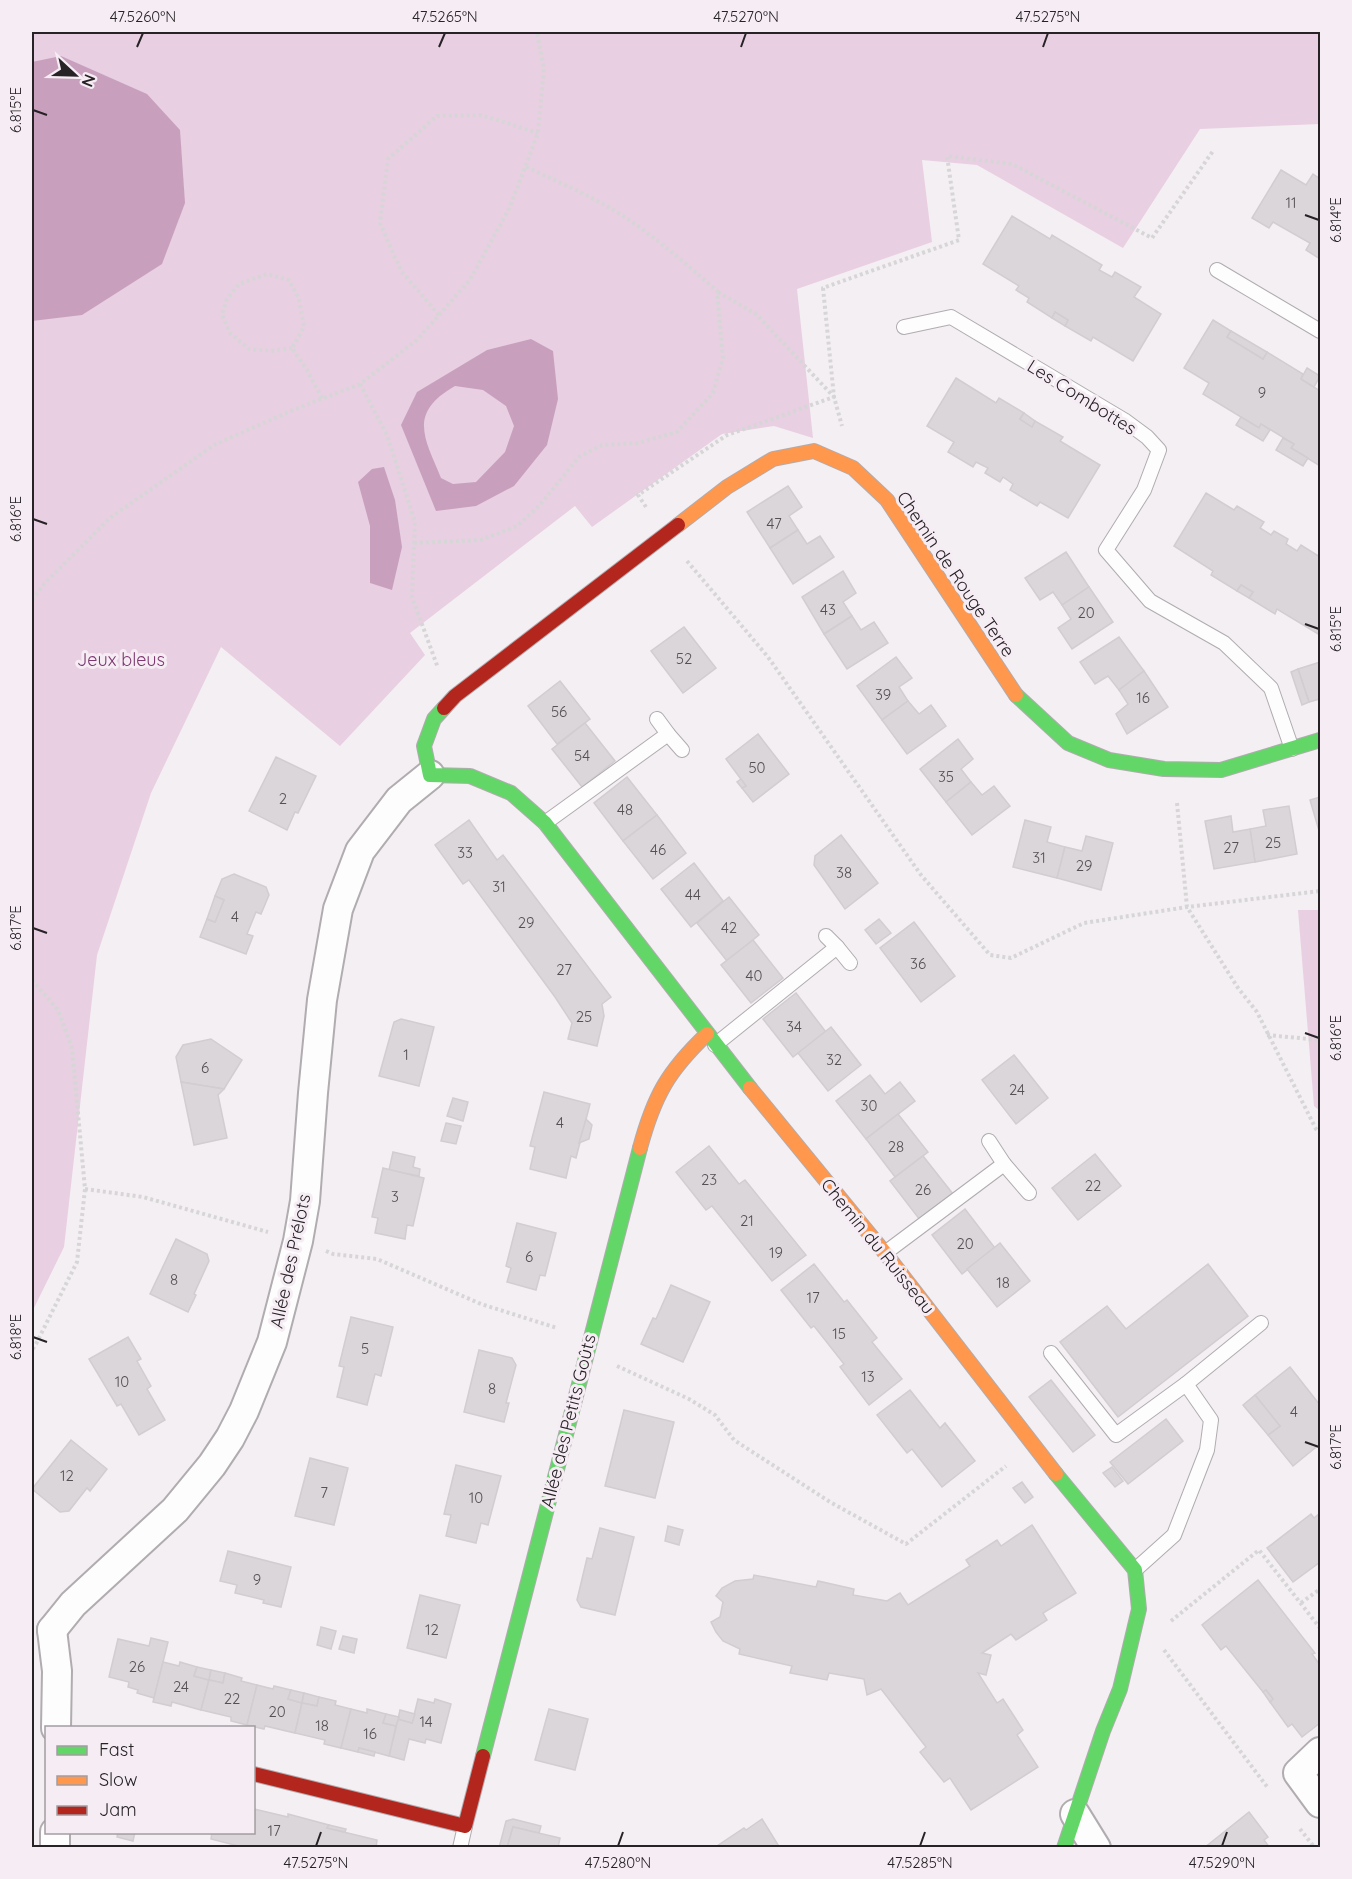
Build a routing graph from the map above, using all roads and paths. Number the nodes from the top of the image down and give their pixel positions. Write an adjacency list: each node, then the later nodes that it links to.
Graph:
1 (537, 32): 2 (path)
2 (538, 133): 4 (path); 7 (path)
3 (1213, 151): 12 (path)
4 (524, 165): 6 (path); 7 (path)
5 (1216, 270): 9 (lane)
6 (717, 291): 12 (path); 15 (path)
7 (439, 315): 11 (path)
8 (904, 327): 21 (lane, Les Combottes)
9 (1320, 331)
10 (292, 348): 10 (path); 13 (path)
11 (360, 384): 13 (path); 15 (path)
12 (834, 397): 14 (path)
13 (322, 398): 16 (path)
14 (664, 534): 17 (street, Chemin de Rouge Terre); 23 (street, Chemin de Rouge Terre); 27 (path)
15 (414, 543): 17 (path)
16 (32, 600)
17 (455, 696): 24 (street, Chemin de Rouge Terre)
18 (657, 718): 19 (lane)
19 (668, 734): 22 (lane); 25 (lane)
20 (1320, 740): 21 (street, Chemin de Rouge Terre)
21 (1292, 749): 23 (street, Chemin de Rouge Terre)
22 (682, 750)
23 (1174, 769): 27 (path)
24 (430, 775): 25 (street, Chemin du Ruisseau); 40 (street, Allée des Prélots)
25 (544, 823): 33 (street, Chemin du Ruisseau)
26 (1320, 891): 27 (path)
27 (1186, 908): 32 (path)
28 (826, 936): 29 (lane)
29 (837, 947): 30 (lane); 33 (lane)
30 (850, 963)
31 (32, 980): 38 (path)
32 (1267, 1035): 34 (path); 35 (path)
33 (711, 1039): 41 (street, Chemin du Ruisseau); 43 (street, Allée des Petits Goûts)
34 (1320, 1040)
35 (1320, 1133)
36 (989, 1141): 37 (lane)
37 (1004, 1164): 39 (lane); 41 (lane)
38 (85, 1189): 40 (path); 44 (path)
39 (1029, 1193)
40 (298, 1241): 43 (path); 53 (street, Allée des Prélots)
41 (885, 1253): 47 (street, Chemin du Ruisseau)
42 (1261, 1323): 46 (lane)
43 (588, 1344): 47 (path); 62 (street, Allée des Petits Goûts)
44 (32, 1350)
45 (1051, 1353): 46 (lane)
46 (1186, 1384): 48 (lane)
47 (1034, 1445): 48 (street, Chemin du Ruisseau)
48 (1135, 1570): 51 (street)
49 (1320, 1589): 50 (path)
50 (1301, 1603): 52 (path); 54 (path)
51 (1139, 1609): 54 (path); 60 (street)
52 (1320, 1628)
53 (42, 1629): 55 (street)
54 (1154, 1634): 58 (path)
55 (62, 1726)
56 (1320, 1752): 59 (street)
57 (255, 1773): 62 (street)
58 (1274, 1796)
59 (1320, 1803)
60 (1075, 1814): 64 (street); 65 (street)
61 (1296, 1824): 66 (path)
62 (465, 1826): 63 (lane, Allée des Petits Goûts)
63 (460, 1848)
64 (1064, 1848)
65 (1096, 1848)
66 (1315, 1848)

